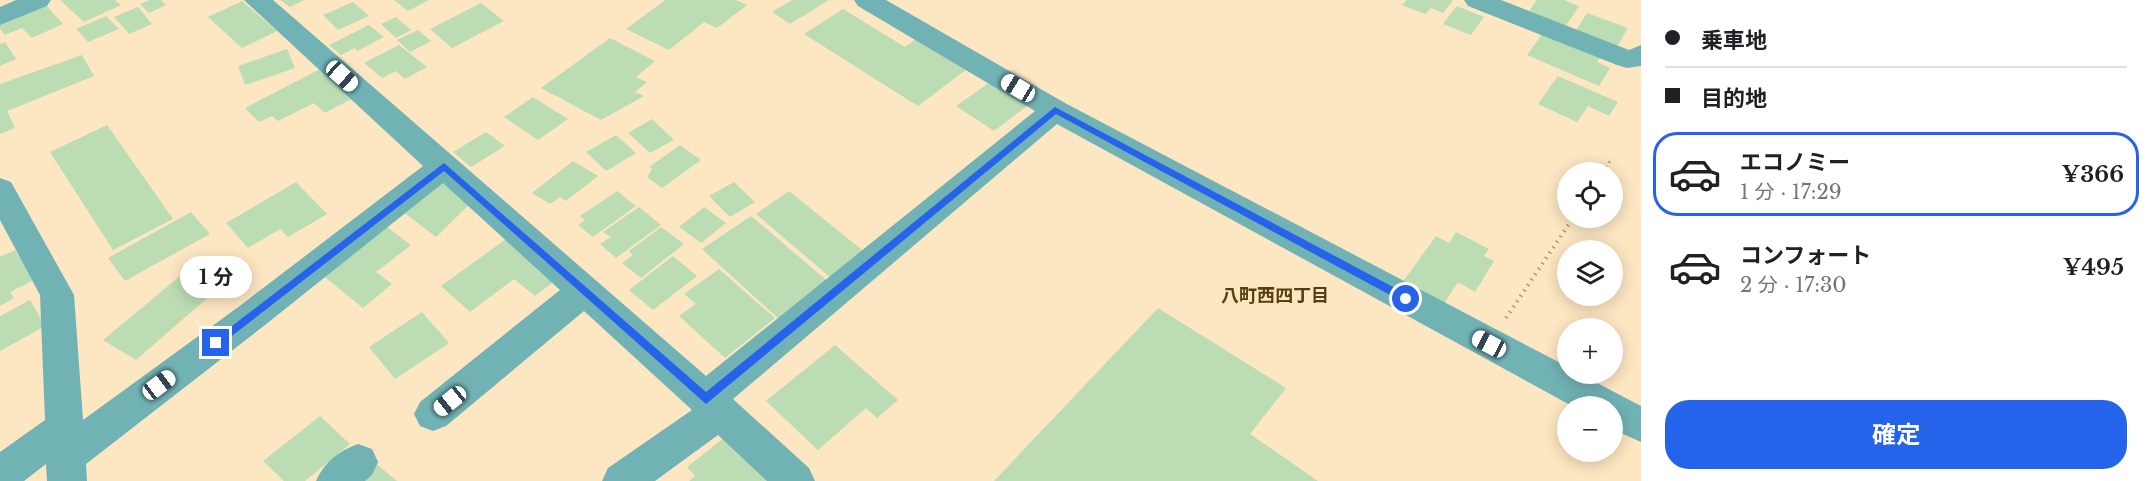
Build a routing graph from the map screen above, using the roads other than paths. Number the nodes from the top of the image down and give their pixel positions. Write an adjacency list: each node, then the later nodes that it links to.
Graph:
1 (38, 0): 5 (street)
2 (257, 0): 8 (street)
3 (867, 0): 7 (street)
4 (1478, 0): 6 (street)
5 (0, 16)
6 (1641, 54)
7 (1055, 110): 11 (street); 12 (street)
8 (444, 166): 10 (street); 16 (street)
9 (2, 197): 16 (street)
10 (584, 291): 12 (street); 13 (street)
11 (1587, 396)
12 (713, 406): 18 (street); 19 (street)
13 (433, 414)
14 (1623, 416): 15 (street)
15 (1641, 426)
16 (65, 455): 17 (street)
17 (0, 475)
18 (622, 481)
19 (795, 481)

